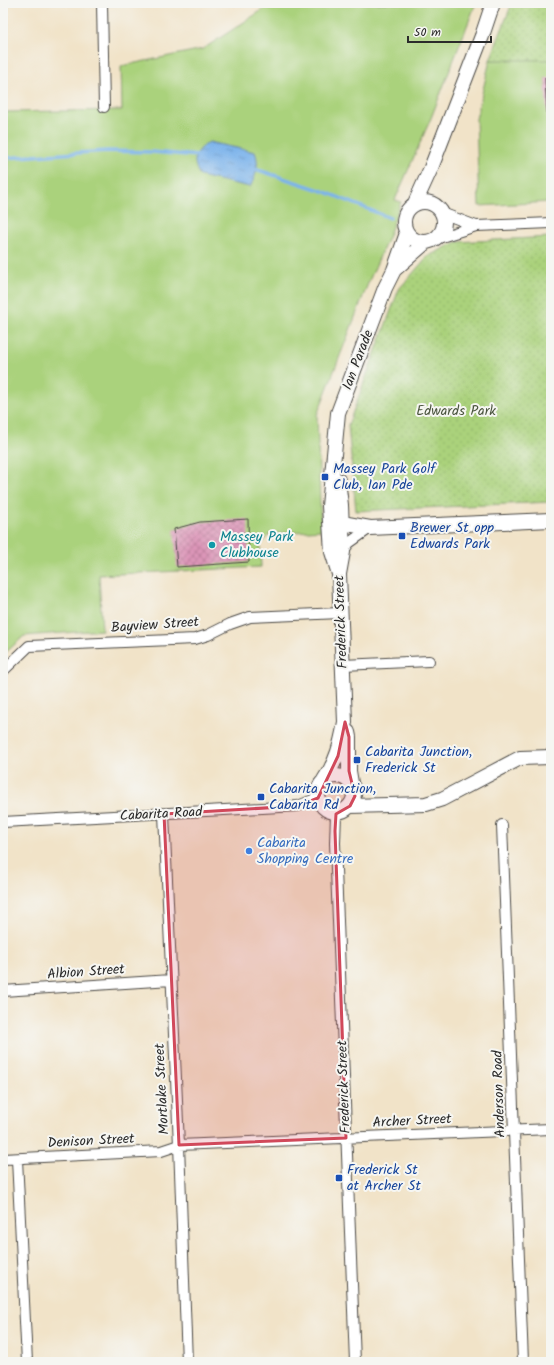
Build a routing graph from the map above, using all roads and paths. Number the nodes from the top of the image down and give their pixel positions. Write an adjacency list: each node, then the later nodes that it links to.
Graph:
1 (102, 3): 3 (street)
2 (493, 3): 4 (main road)
3 (104, 107)
4 (431, 168): 5 (main road); 6 (main road)
5 (415, 203): 6 (main road); 9 (main road)
6 (438, 209): 8 (street); 10 (main road)
7 (551, 223): 8 (street)
8 (476, 226): 10 (street)
9 (407, 233): 10 (main road); 11 (main road, Ian Parade)
10 (429, 241): 11 (main road, Ian Parade)
11 (394, 270): 12 (main road, Ian Parade)
12 (335, 454): 14 (main road, Ian Parade); 16 (main road, Ian Parade)
13 (551, 520): 15 (main road)
14 (342, 523): 15 (main road); 16 (main road); 17 (main road, Frederick Street)
15 (370, 528): 17 (street)
16 (331, 542): 18 (main road, Ian Parade)
17 (343, 552): 18 (main road, Frederick Street)
18 (339, 574): 19 (main road, Frederick Street)
19 (340, 613): 21 (main road, Frederick Street); 22 (street, Bayview Street)
20 (429, 661): 21 (street)
21 (343, 664): 23 (main road, Frederick Street)
22 (3, 671)
23 (345, 722): 25 (main road, Frederick Street); 26 (main road, Frederick Street)
24 (551, 757): 28 (main road)
25 (324, 780): 26 (main road); 27 (main road)
26 (351, 783): 28 (main road)
27 (318, 798): 29 (main road); 30 (street, Cabarita Road)
28 (350, 806): 29 (main road)
29 (336, 812): 37 (street, Frederick Street)
30 (164, 814): 31 (street, Cabarita Road); 33 (street, Mortlake Street)
31 (3, 822)
32 (502, 825): 36 (street, Anderson Road)
33 (171, 980): 34 (street, Albion Street); 38 (street, Mortlake Street)
34 (3, 991)
35 (551, 1128): 36 (street, Archer Street)
36 (514, 1130): 37 (street, Archer Street); 44 (street, Anderson Road)
37 (346, 1138): 38 (street, Archer Street); 43 (street, Frederick Street)
38 (179, 1145): 40 (street, Denison Street); 42 (street, Mortlake Street)
39 (3, 1159): 40 (street, Denison Street)
40 (17, 1159): 41 (street)
41 (27, 1362)
42 (188, 1362)
43 (355, 1362)
44 (523, 1362)

